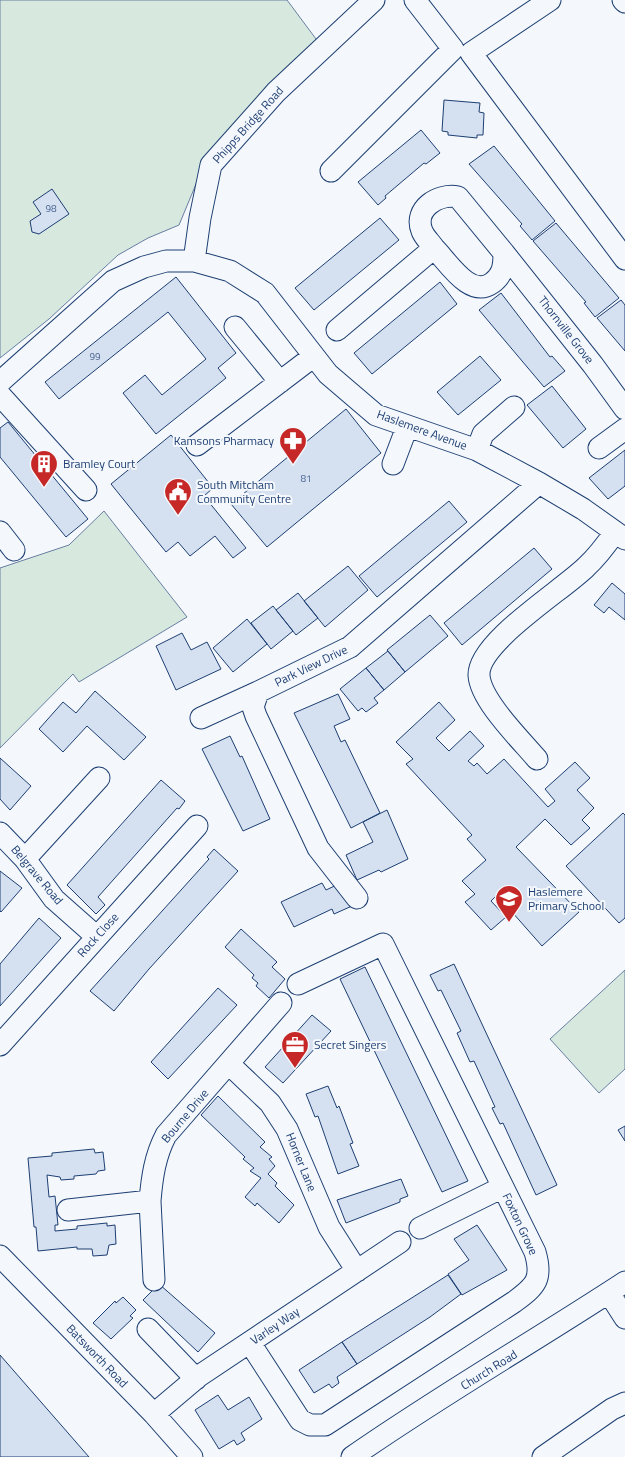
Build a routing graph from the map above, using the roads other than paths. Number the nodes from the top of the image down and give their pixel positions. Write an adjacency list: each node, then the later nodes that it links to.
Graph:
1 (374, 0): 8 (street, Phipps Bridge Road)
2 (415, 0): 4 (street)
3 (550, 0): 7 (street)
4 (331, 171)
5 (434, 248): 6 (street, Thornville Grove); 6 (street, Thornville Grove); 10 (street)
6 (504, 253): 16 (street, Thornville Grove)
7 (625, 259)
8 (194, 261): 11 (street, Haslemere Avenue); 12 (street)
9 (235, 327): 13 (street)
10 (337, 330)
11 (314, 356): 13 (street); 17 (street, Haslemere Avenue)
12 (0, 382)
13 (280, 382): 19 (street)
14 (0, 395): 24 (street)
15 (514, 407): 21 (street)
16 (625, 409)
17 (407, 427): 21 (street, Haslemere Avenue); 22 (street)
18 (625, 429): 20 (street)
19 (197, 445)
20 (599, 448)
21 (477, 450): 23 (street, Haslemere Avenue)
22 (393, 464)
23 (539, 483): 26 (street, Haslemere Avenue); 28 (street, Park View Drive)
24 (86, 490)
25 (0, 532): 27 (street)
26 (620, 535): 30 (street)
27 (14, 550)
28 (258, 692): 29 (street, Park View Drive); 35 (street)
29 (201, 718)
30 (537, 759)
31 (99, 778): 34 (street)
32 (197, 826): 36 (street, Rock Close)
33 (0, 833): 34 (street, Belgrave Road)
34 (25, 859): 36 (street, Belgrave Road)
35 (357, 898)
36 (97, 937): 39 (street, Rock Close)
37 (298, 984): 41 (street, Foxton Grove)
38 (281, 1003): 40 (street, Bourne Drive)
39 (0, 1045)
40 (229, 1064): 42 (street, Bourne Drive); 47 (street, Horner Lane)
41 (503, 1187): 44 (street); 52 (street, Foxton Grove)
42 (150, 1201): 43 (street); 48 (street, Bourne Drive)
43 (68, 1210)
44 (420, 1228)
45 (400, 1242): 47 (street, Varley Way)
46 (0, 1256): 55 (street, Batsworth Road)
47 (356, 1271): 52 (street, Varley Way)
48 (154, 1280)
49 (617, 1287): 50 (street); 57 (street, Church Road)
50 (625, 1318)
51 (148, 1329): 53 (street)
52 (250, 1343): 53 (street, Varley Way)
53 (196, 1379): 55 (street, Varley Way)
54 (625, 1403): 58 (street)
55 (154, 1414): 56 (street, Batsworth Road)
56 (192, 1457)
57 (352, 1457)
58 (543, 1457)

